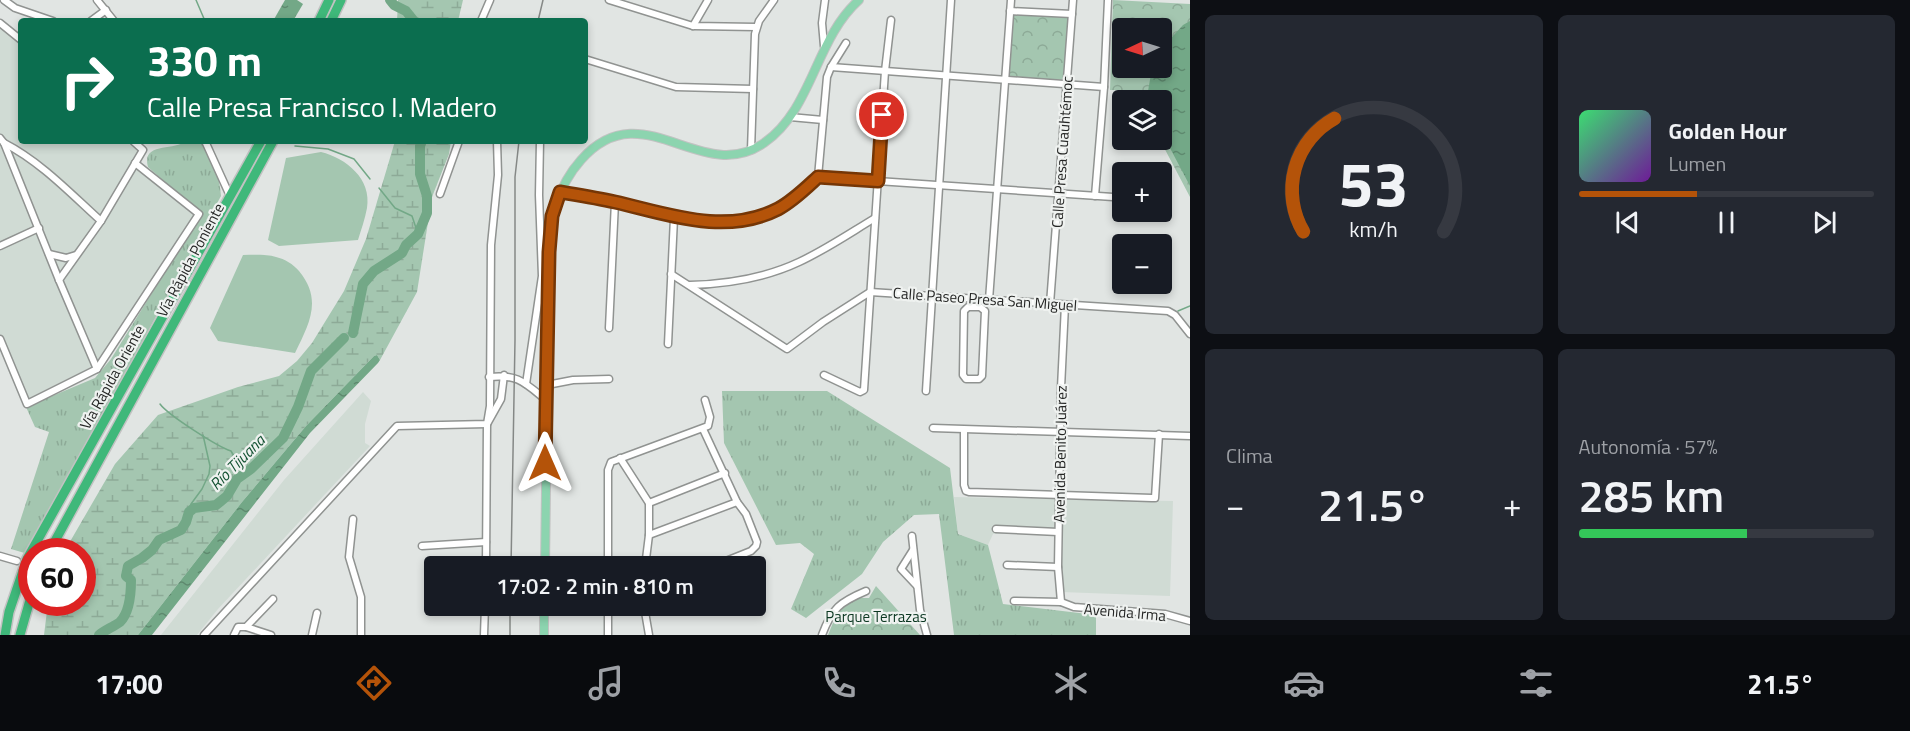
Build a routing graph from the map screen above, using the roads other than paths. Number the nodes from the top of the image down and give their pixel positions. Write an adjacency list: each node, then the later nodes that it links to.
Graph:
1 (4, 0): 20 (street)
2 (97, 0): 17 (street)
3 (329, 0): 23 (highway)
4 (341, 0): 24 (highway)
5 (490, 0): 25 (street)
6 (609, 0): 16 (street)
7 (637, 0): 16 (street)
8 (708, 0): 28 (street)
9 (774, 0): 29 (street)
10 (825, 0): 32 (street)
11 (859, 0): 32 (main road)
12 (951, 0): 36 (street)
13 (1011, 0): 18 (street)
14 (1073, 0): 19 (street, Calle Presa Cuauhtémoc)
15 (1108, 0): 39 (street)
16 (633, 8): 28 (street)
17 (106, 10): 21 (street); 22 (street)
18 (1010, 11): 19 (street); 37 (street)
19 (1072, 14): 38 (street, Calle Presa Cuauhtémoc)
20 (44, 18)
21 (95, 18)
22 (112, 18)
23 (320, 18)
24 (332, 18)
25 (482, 18)
26 (891, 20): 35 (street)
27 (0, 23): 30 (street)
28 (693, 26): 29 (street)
29 (756, 27): 40 (street)
30 (18, 38)
31 (846, 43): 34 (street)
32 (824, 46): 41 (main road)
33 (588, 60): 40 (street)
34 (831, 68): 35 (street); 42 (street)
35 (885, 71): 36 (street); 54 (street)
36 (946, 76): 37 (street); 55 (street)
37 (1005, 80): 38 (street); 56 (street)
38 (1068, 85): 39 (street); 59 (street, Calle Presa Cuauhtémoc)
39 (1104, 87): 61 (street)
40 (753, 89): 51 (street)
41 (790, 117): 42 (street); 51 (main road)
42 (823, 120): 53 (street)
43 (2, 141): 66 (street); 67 (street)
44 (136, 144): 52 (street)
45 (206, 144): 60 (street)
46 (259, 144): 60 (highway, Vía Rápida Oriente)
47 (271, 144): 113 (highway, Vía Rápida Poniente)
48 (458, 144): 58 (street)
49 (497, 144): 89 (street)
50 (540, 144): 72 (street)
51 (751, 150): 57 (main road)
52 (135, 163): 66 (street); 86 (street)
53 (818, 177): 54 (street); 64 (street)
54 (878, 181): 55 (street); 65 (street)
55 (939, 185): 56 (street); 76 (street)
56 (997, 189): 59 (street); 78 (street)
57 (560, 192): 63 (street); 72 (main road)
58 (440, 194)
59 (1059, 194): 61 (street); 79 (street, Calle Presa Cuauhtémoc)
60 (230, 196): 140 (highway, Vía Rápida Oriente)
61 (1095, 196): 62 (street)
62 (1112, 197)
63 (615, 202): 64 (street); 82 (street)
64 (674, 218): 71 (street)
65 (875, 218): 74 (street); 75 (street)
66 (101, 220): 70 (street)
67 (39, 228): 68 (street); 69 (street)
68 (0, 246)
69 (49, 254): 70 (street); 73 (street)
70 (76, 255): 73 (street)
71 (671, 274): 74 (street); 85 (street)
72 (545, 276): 91 (street); 92 (main road)
73 (59, 280): 86 (street)
74 (689, 285): 75 (street)
75 (870, 292): 76 (street, Calle Paseo Presa San Miguel); 88 (street)
76 (932, 296): 77 (street, Calle Paseo Presa San Miguel); 93 (street)
77 (976, 299): 78 (street, Calle Paseo Presa San Miguel); 81 (street)
78 (989, 300): 79 (street, Calle Paseo Presa San Miguel)
79 (1050, 304): 80 (street, Calle Paseo Presa San Miguel)
80 (1065, 305): 83 (street, Calle Paseo Presa San Miguel); 100 (street, Avenida Benito Juárez)
81 (975, 307): 81 (street)
82 (609, 328)
83 (1190, 334)
84 (0, 339): 86 (street)
85 (668, 344)
86 (97, 369)
87 (504, 375): 89 (street); 91 (street); 96 (street)
88 (824, 375)
89 (489, 377): 96 (street)
90 (609, 379): 92 (street)
91 (526, 384): 94 (street)
92 (547, 385): 94 (main road)
93 (926, 391)
94 (546, 400): 119 (main road)
95 (705, 400): 98 (street)
96 (487, 424): 114 (street); 142 (street)
97 (933, 428): 99 (street)
98 (703, 429): 103 (street); 104 (street)
99 (964, 430): 100 (street); 105 (street)
100 (1060, 432): 101 (street); 105 (street, Avenida Benito Juárez)
101 (1159, 434): 102 (street); 105 (street)
102 (1190, 436)
103 (620, 458): 107 (street); 120 (street)
104 (725, 473): 106 (street); 107 (street)
105 (1059, 494): 110 (street, Avenida Benito Juárez)
106 (737, 502): 111 (street); 122 (street)
107 (649, 503): 111 (street)
108 (353, 519): 146 (street)
109 (996, 529): 110 (street)
110 (1058, 532): 125 (street, Avenida Benito Juárez)
111 (649, 535): 121 (street)
112 (912, 536): 116 (street)
113 (57, 538)
114 (486, 542): 115 (street); 118 (street)
115 (422, 546)
116 (913, 550): 126 (street); 126 (street)
117 (0, 556): 123 (street)
118 (486, 556)
119 (544, 556)
120 (608, 556)
121 (646, 556)
122 (738, 556)
123 (17, 561): 138 (highway)
124 (1007, 565): 125 (street)
125 (1058, 567): 130 (street, Avenida Benito Juárez)
126 (917, 586): 152 (street)
127 (866, 591): 151 (street)
128 (273, 599): 139 (street)
129 (1014, 601): 130 (street, Avenida Irma)
130 (1061, 602): 137 (street, Avenida Irma)
131 (317, 613): 145 (street)
132 (25, 616): 141 (highway)
133 (485, 616): 147 (street)
134 (544, 616): 148 (main road)
135 (608, 616): 149 (street)
136 (646, 616): 150 (street)
137 (1190, 621)
138 (0, 625)
139 (246, 627): 143 (street); 144 (street)
140 (5, 635)
141 (20, 635)
142 (204, 635)
143 (234, 635)
144 (271, 635)
145 (312, 635)
146 (360, 635)
147 (484, 635)
148 (544, 635)
149 (608, 635)
150 (649, 635)
151 (822, 635)
152 (927, 635)

